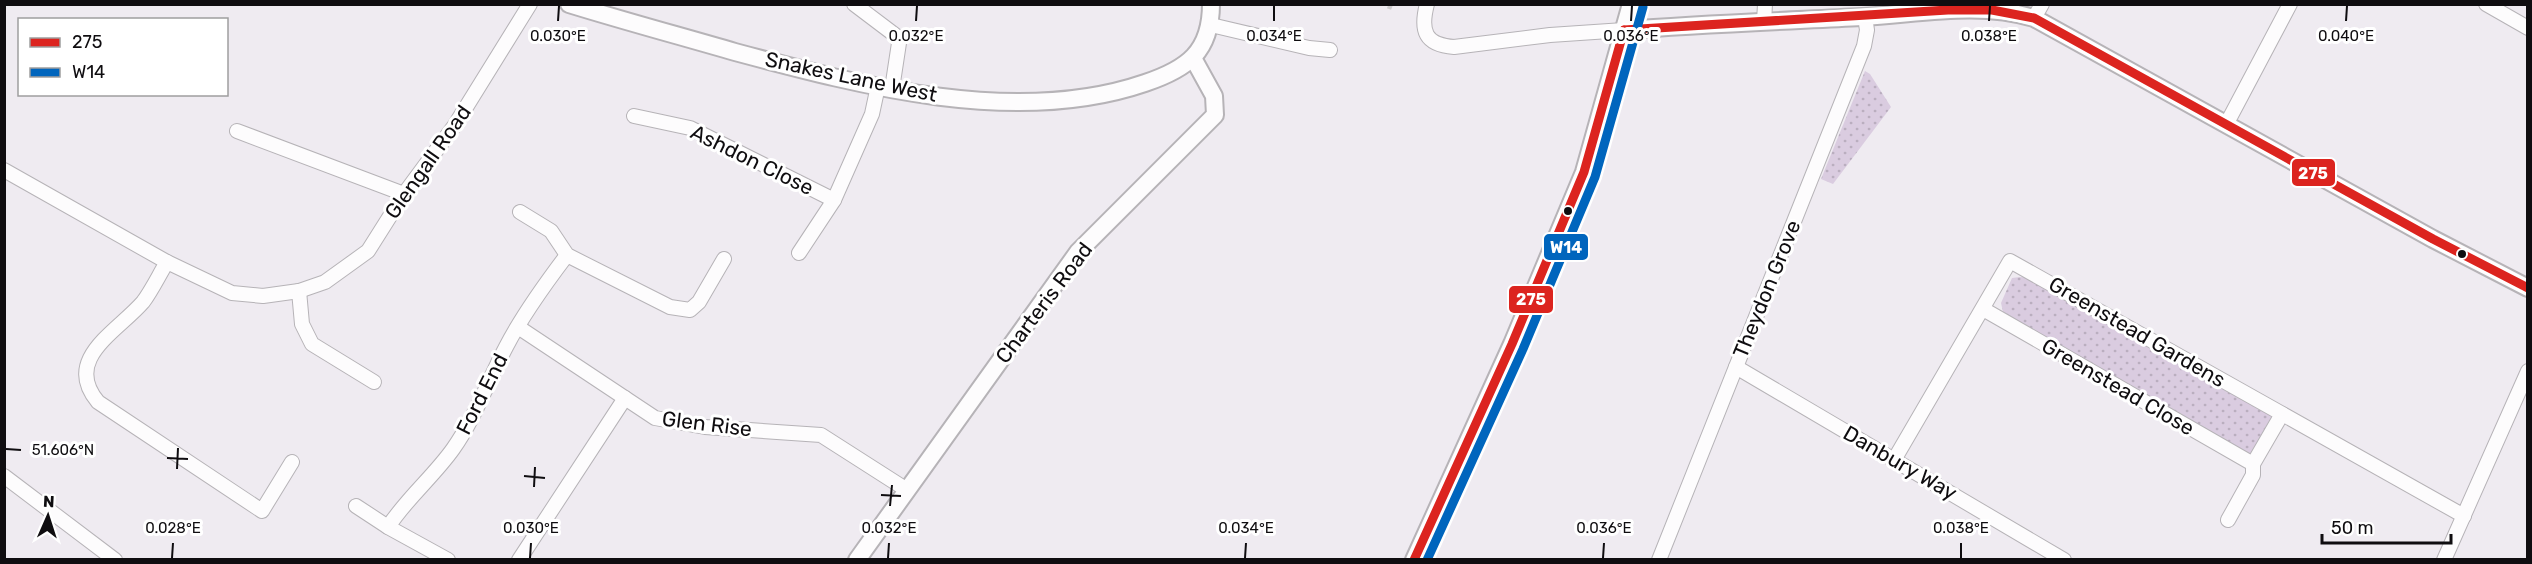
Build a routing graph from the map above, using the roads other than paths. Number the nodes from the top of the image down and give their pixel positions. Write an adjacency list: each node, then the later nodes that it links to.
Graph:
1 (530, 4): 23 (street, Glengall Road)
2 (854, 4): 18 (street, Ashdon Close)
3 (1211, 4): 13 (street)
4 (1427, 4): 15 (street)
5 (1631, 4): 15 (street)
6 (1765, 4): 12 (street)
7 (2290, 4): 20 (street)
8 (2486, 4): 14 (street)
9 (573, 5): 18 (street, Snakes Lane West)
10 (2038, 11): 11 (street); 20 (street)
11 (1865, 17): 12 (street); 34 (street, Theydon Grove)
12 (1764, 22): 15 (street)
13 (1211, 25): 16 (street); 17 (street)
14 (2528, 28)
15 (1624, 30): 52 (street)
16 (1330, 50)
17 (1193, 58): 18 (street, Snakes Lane West); 43 (street, Charteris Road)
18 (885, 88): 24 (street, Ashdon Close)
19 (634, 116): 24 (street, Ashdon Close)
20 (2227, 123): 30 (street)
21 (237, 131): 23 (street)
22 (4, 170): 29 (street, Glengall Road)
23 (404, 194): 31 (street, Glengall Road)
24 (834, 200): 26 (street, Ashdon Close)
25 (520, 212): 27 (street)
26 (799, 253)
27 (567, 255): 28 (street); 33 (street, Ford End)
28 (724, 259)
29 (167, 262): 31 (street, Glengall Road); 40 (street)
30 (2528, 288)
31 (299, 291): 36 (street)
32 (1983, 309): 38 (street, Greenstead Gardens); 39 (street, Greenstead Gardens); 41 (street, Greenstead Close)
33 (518, 327): 37 (street, Glen Rise); 47 (street, Ford End)
34 (1736, 367): 39 (street, Danbury Way); 53 (street, Theydon Grove)
35 (2528, 371): 45 (street)
36 (374, 382)
37 (625, 398): 43 (street, Glen Rise); 50 (street)
38 (2282, 414): 41 (street); 45 (street, Greenstead Gardens)
39 (1894, 460): 54 (street, Danbury Way)
40 (292, 462)
41 (2253, 464): 46 (street)
42 (4, 476): 48 (street)
43 (907, 490): 51 (street, Charteris Road)
44 (356, 506): 47 (street)
45 (2464, 516): 55 (street)
46 (2228, 520)
47 (388, 527): 49 (street)
48 (115, 560)
49 (448, 560)
50 (519, 560)
51 (857, 560)
52 (1414, 560)
53 (1659, 560)
54 (2064, 560)
55 (2444, 560)

